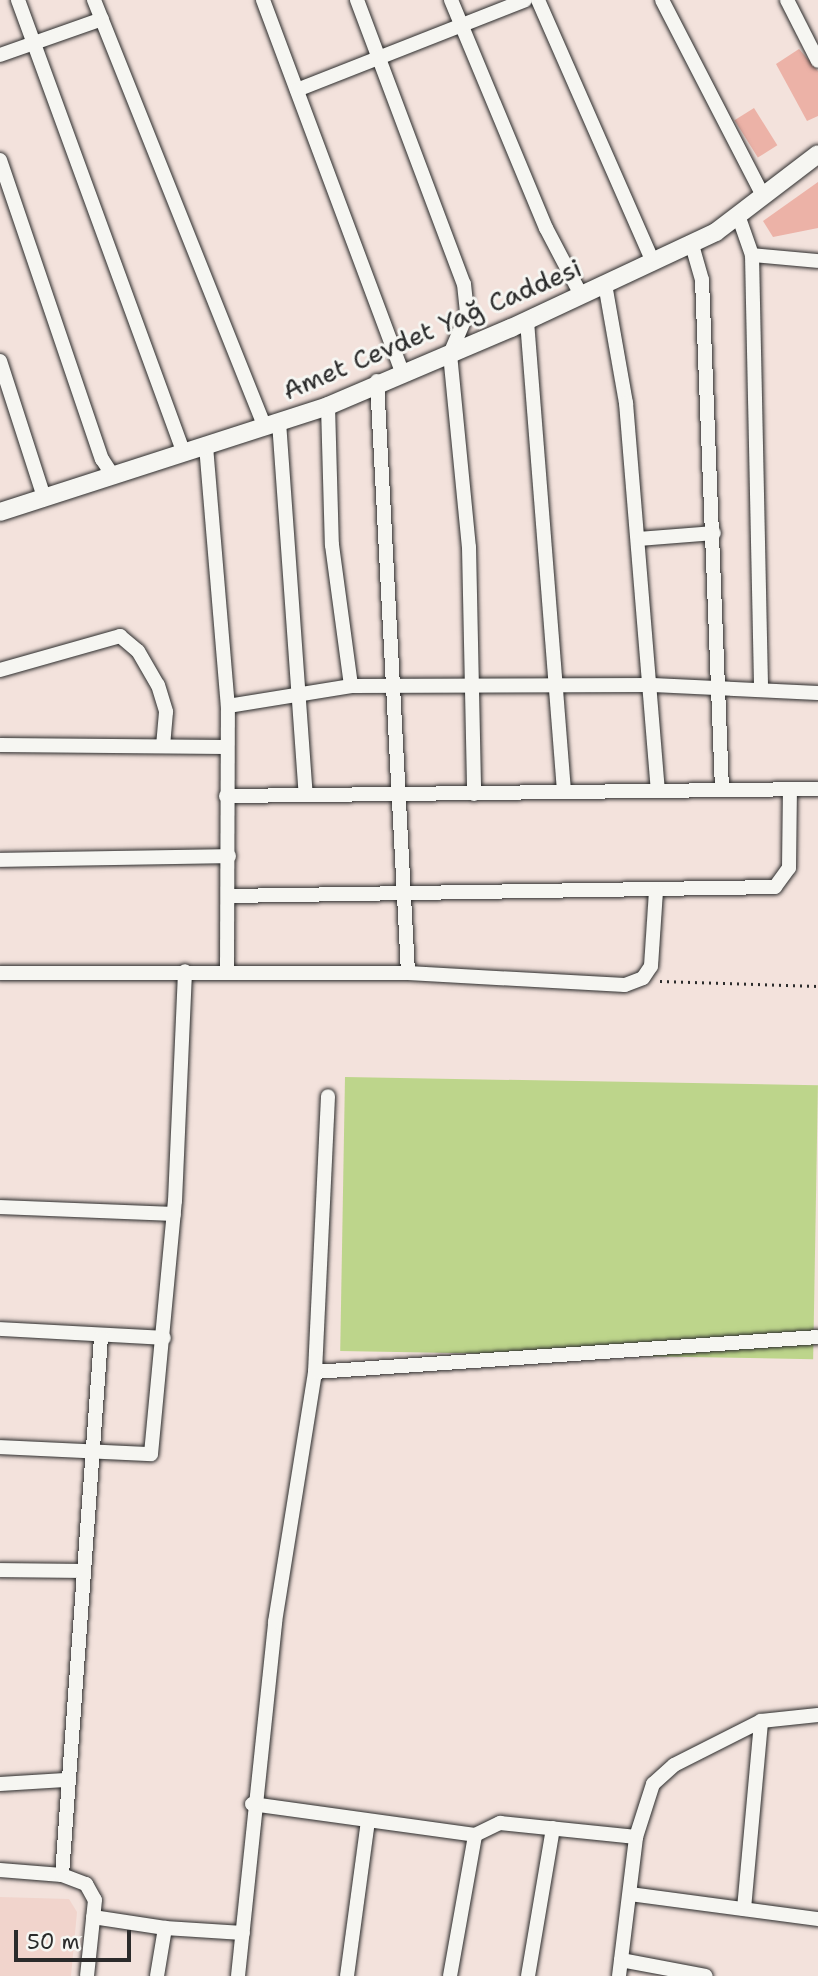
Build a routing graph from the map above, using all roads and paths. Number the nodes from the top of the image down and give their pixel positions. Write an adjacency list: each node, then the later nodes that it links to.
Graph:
1 (18, 0): 12 (street)
2 (94, 0): 10 (street)
3 (263, 0): 16 (street)
4 (357, 0): 14 (street)
5 (451, 0): 11 (street)
6 (525, 0): 11 (street)
7 (538, 0): 23 (street)
8 (662, 0): 19 (street)
9 (787, 0): 15 (street)
10 (102, 19): 12 (street); 33 (street)
11 (462, 26): 14 (street); 26 (street)
12 (34, 43): 13 (street); 35 (street)
13 (0, 55)
14 (381, 60): 16 (street); 28 (street)
15 (818, 61)
16 (297, 90): 30 (street)
17 (818, 154): 19 (street, Amet Cevdet Yağ Caddesi)
18 (0, 160): 36 (street)
19 (763, 196): 20 (street, Amet Cevdet Yağ Caddesi)
20 (738, 215): 21 (street, Amet Cevdet Yağ Caddesi); 22 (street)
21 (692, 245): 23 (street, Amet Cevdet Yağ Caddesi); 39 (street)
22 (752, 255): 24 (street); 48 (street)
23 (653, 261): 25 (street, Amet Cevdet Yağ Caddesi)
24 (818, 261)
25 (605, 284): 26 (street, Amet Cevdet Yağ Caddesi); 40 (street)
26 (582, 295): 27 (street, Amet Cevdet Yağ Caddesi)
27 (527, 321): 28 (street, Amet Cevdet Yağ Caddesi); 47 (street)
28 (450, 354): 30 (street, Amet Cevdet Yağ Caddesi); 45 (street)
29 (0, 361): 37 (street)
30 (401, 370): 31 (street, Amet Cevdet Yağ Caddesi)
31 (377, 381): 32 (street, Amet Cevdet Yağ Caddesi); 44 (street)
32 (328, 405): 33 (street, Amet Cevdet Yağ Caddesi); 43 (street)
33 (272, 424): 34 (street, Amet Cevdet Yağ Caddesi); 49 (street)
34 (206, 446): 35 (street, Amet Cevdet Yağ Caddesi); 51 (street)
35 (184, 453): 36 (street, Amet Cevdet Yağ Caddesi)
36 (113, 476): 37 (street, Amet Cevdet Yağ Caddesi)
37 (43, 494): 38 (street, Amet Cevdet Yağ Caddesi)
38 (0, 512)
39 (714, 533): 40 (street); 46 (street)
40 (639, 539): 42 (street)
41 (0, 670): 53 (street)
42 (653, 685): 46 (street); 47 (street); 58 (street)
43 (351, 686): 44 (street); 49 (street)
44 (396, 688): 45 (street); 60 (street)
45 (470, 689): 47 (street); 61 (street)
46 (717, 689): 48 (street); 57 (street)
47 (559, 690): 59 (street)
48 (761, 690): 50 (street)
49 (300, 691): 51 (street); 62 (street)
50 (818, 693)
51 (228, 706): 54 (street)
52 (0, 745): 53 (street)
53 (163, 745): 54 (street)
54 (225, 747): 63 (street)
55 (790, 789): 56 (street); 57 (street); 67 (street)
56 (818, 789)
57 (722, 790): 58 (street)
58 (658, 791): 59 (street)
59 (564, 792): 61 (street)
60 (400, 794): 61 (street); 62 (street); 66 (street)
61 (474, 794)
62 (306, 795): 63 (street)
63 (226, 796): 64 (street)
64 (229, 856): 65 (street); 68 (street)
65 (0, 860)
66 (406, 889): 67 (street); 68 (street); 72 (street)
67 (656, 890): 73 (street)
68 (228, 896): 69 (street)
69 (227, 970): 70 (street); 72 (street)
70 (185, 971): 71 (street); 77 (street)
71 (0, 973)
72 (408, 973): 73 (street)
73 (643, 978): 74 (path)
74 (818, 986)
75 (328, 1096): 82 (street)
76 (0, 1207): 77 (street)
77 (174, 1214): 81 (street)
78 (0, 1329): 80 (street)
79 (818, 1336): 82 (street)
80 (101, 1338): 81 (street); 84 (street)
81 (164, 1338): 84 (street)
82 (315, 1371): 91 (street)
83 (0, 1447): 84 (street)
84 (90, 1454): 86 (street)
85 (0, 1570): 86 (street)
86 (79, 1571): 89 (street)
87 (818, 1715): 88 (street)
88 (761, 1721): 95 (street); 99 (street)
89 (65, 1780): 90 (street); 97 (street)
90 (0, 1784)
91 (252, 1804): 92 (street); 103 (street)
92 (368, 1821): 94 (street); 108 (street)
93 (553, 1828): 94 (street); 95 (street); 110 (street)
94 (475, 1835): 109 (street)
95 (636, 1837): 98 (street)
96 (0, 1870): 97 (street)
97 (62, 1875): 100 (street)
98 (630, 1894): 99 (street); 104 (street)
99 (744, 1909): 101 (street)
100 (93, 1917): 102 (street); 105 (street)
101 (818, 1919)
102 (165, 1928): 103 (street); 106 (street)
103 (243, 1933): 107 (street)
104 (621, 1960): 111 (street); 112 (street)
105 (87, 1976)
106 (157, 1976)
107 (238, 1976)
108 (346, 1976)
109 (450, 1976)
110 (528, 1976)
111 (619, 1976)
112 (706, 1976)

